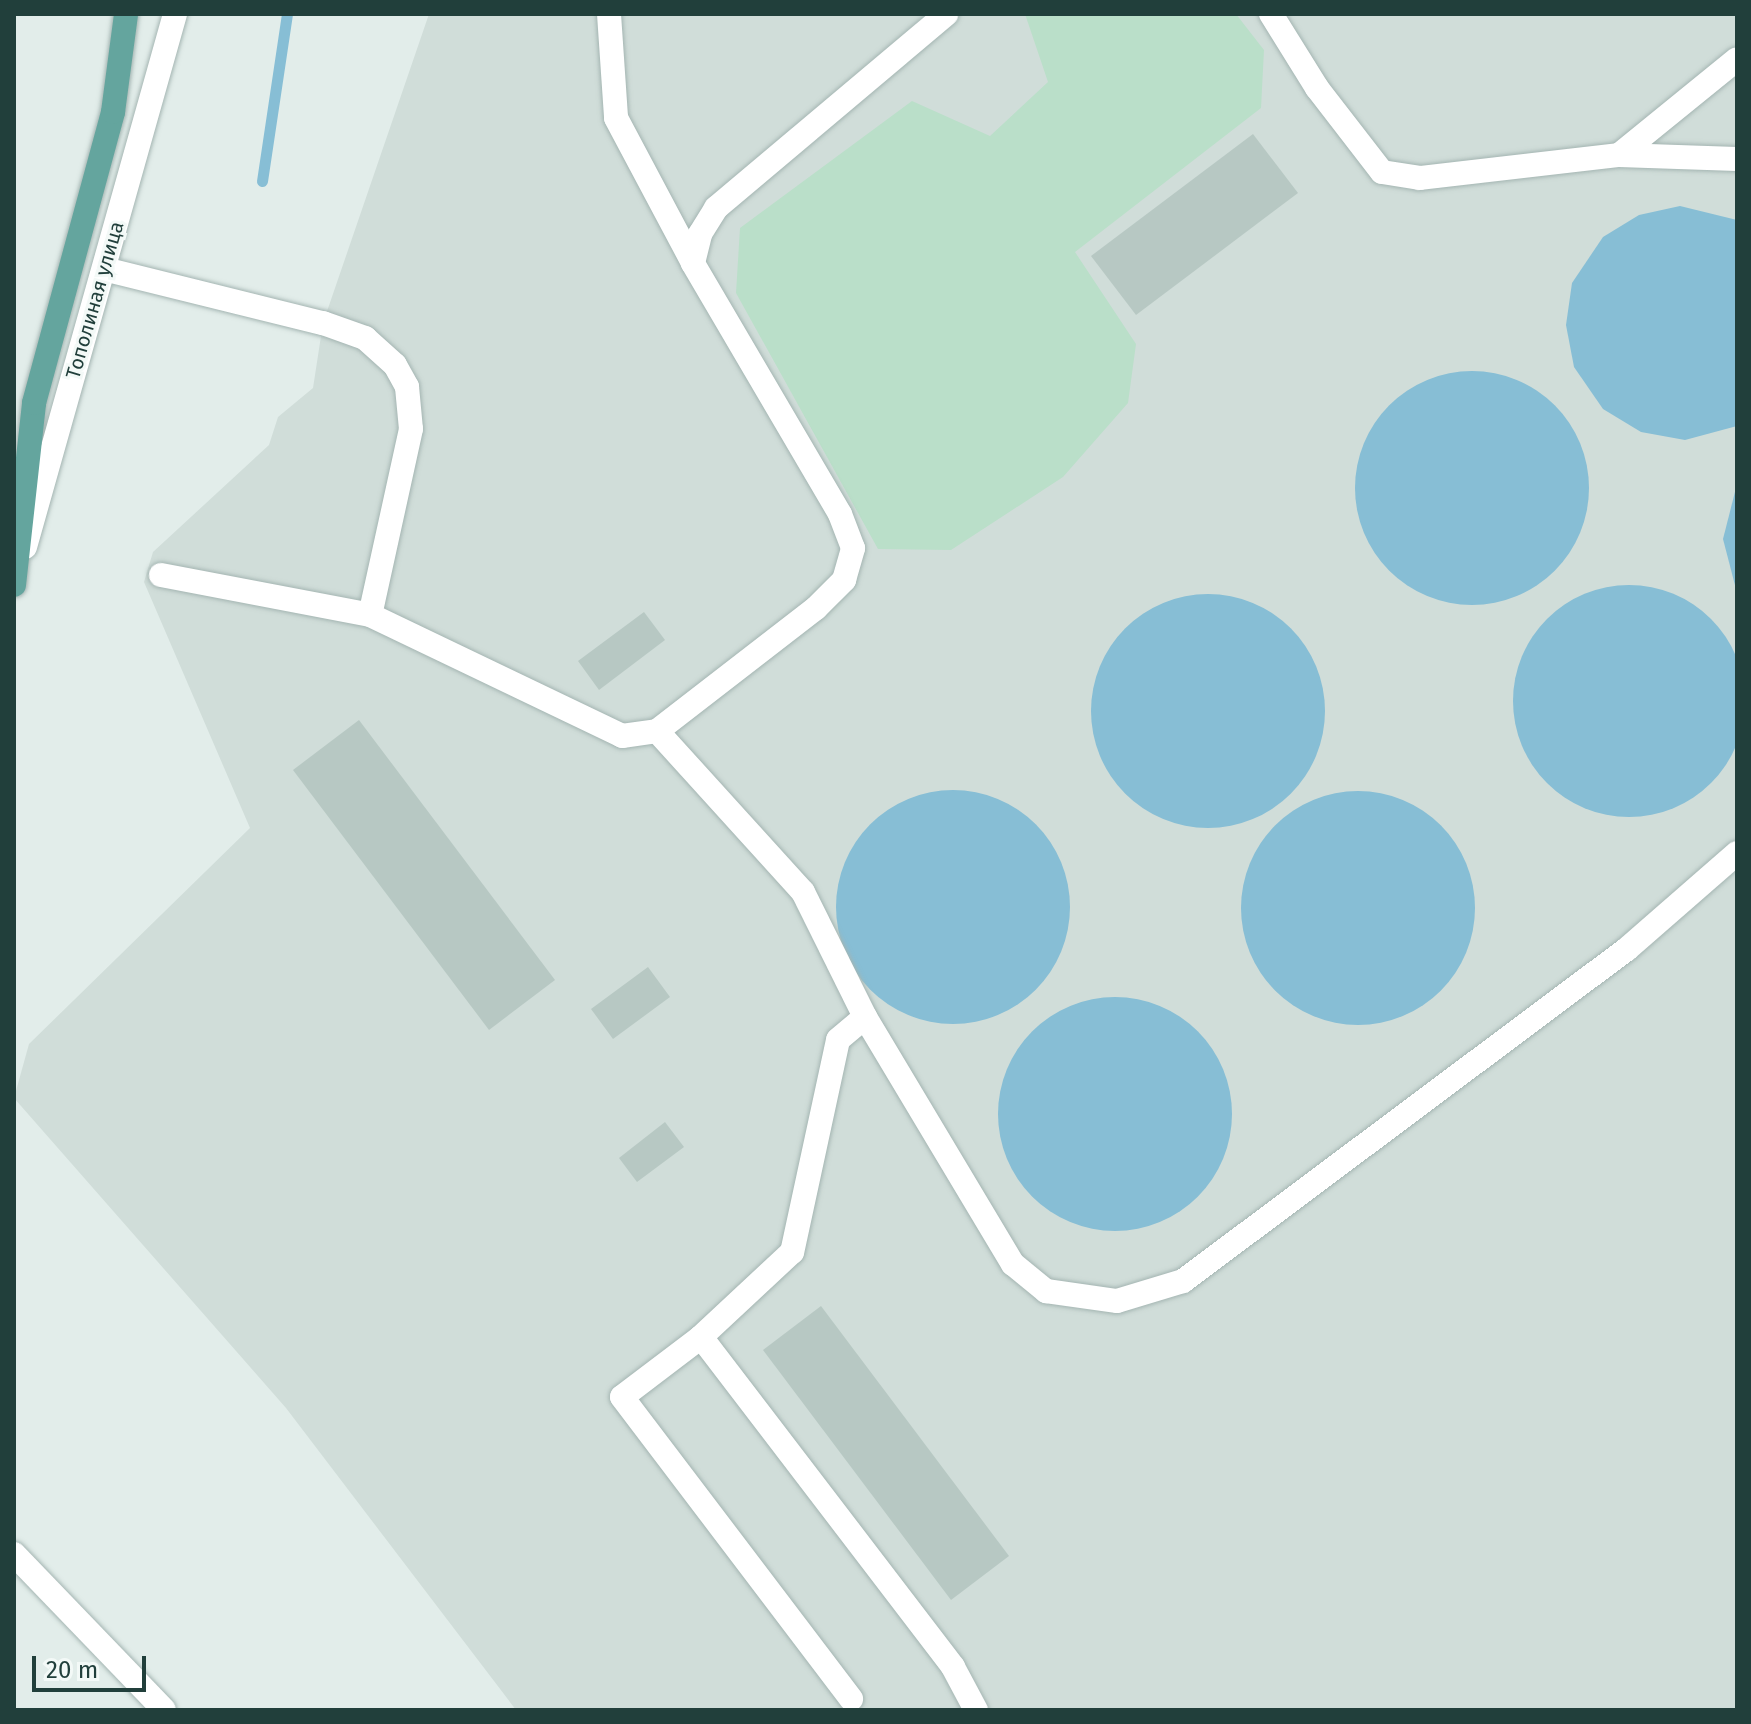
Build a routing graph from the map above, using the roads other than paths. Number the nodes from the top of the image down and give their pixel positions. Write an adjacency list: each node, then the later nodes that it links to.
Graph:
1 (126, 14): 11 (main road)
2 (175, 14): 10 (street, Тополиная улица)
3 (609, 14): 9 (street)
4 (946, 14): 9 (street)
5 (1271, 14): 7 (street)
6 (1737, 59): 7 (street)
7 (1619, 155): 8 (street)
8 (1737, 159)
9 (693, 263): 15 (street)
10 (104, 269): 11 (street, Тополиная улица); 14 (street)
11 (22, 558): 13 (main road, Тополиная улица)
12 (161, 575): 14 (street)
13 (14, 585)
14 (370, 615): 15 (street)
15 (657, 731): 17 (street)
16 (1737, 853): 17 (street)
17 (865, 1017): 18 (street)
18 (701, 1337): 20 (street); 21 (street)
19 (14, 1554): 22 (street)
20 (849, 1706)
21 (973, 1709)
22 (164, 1710)

